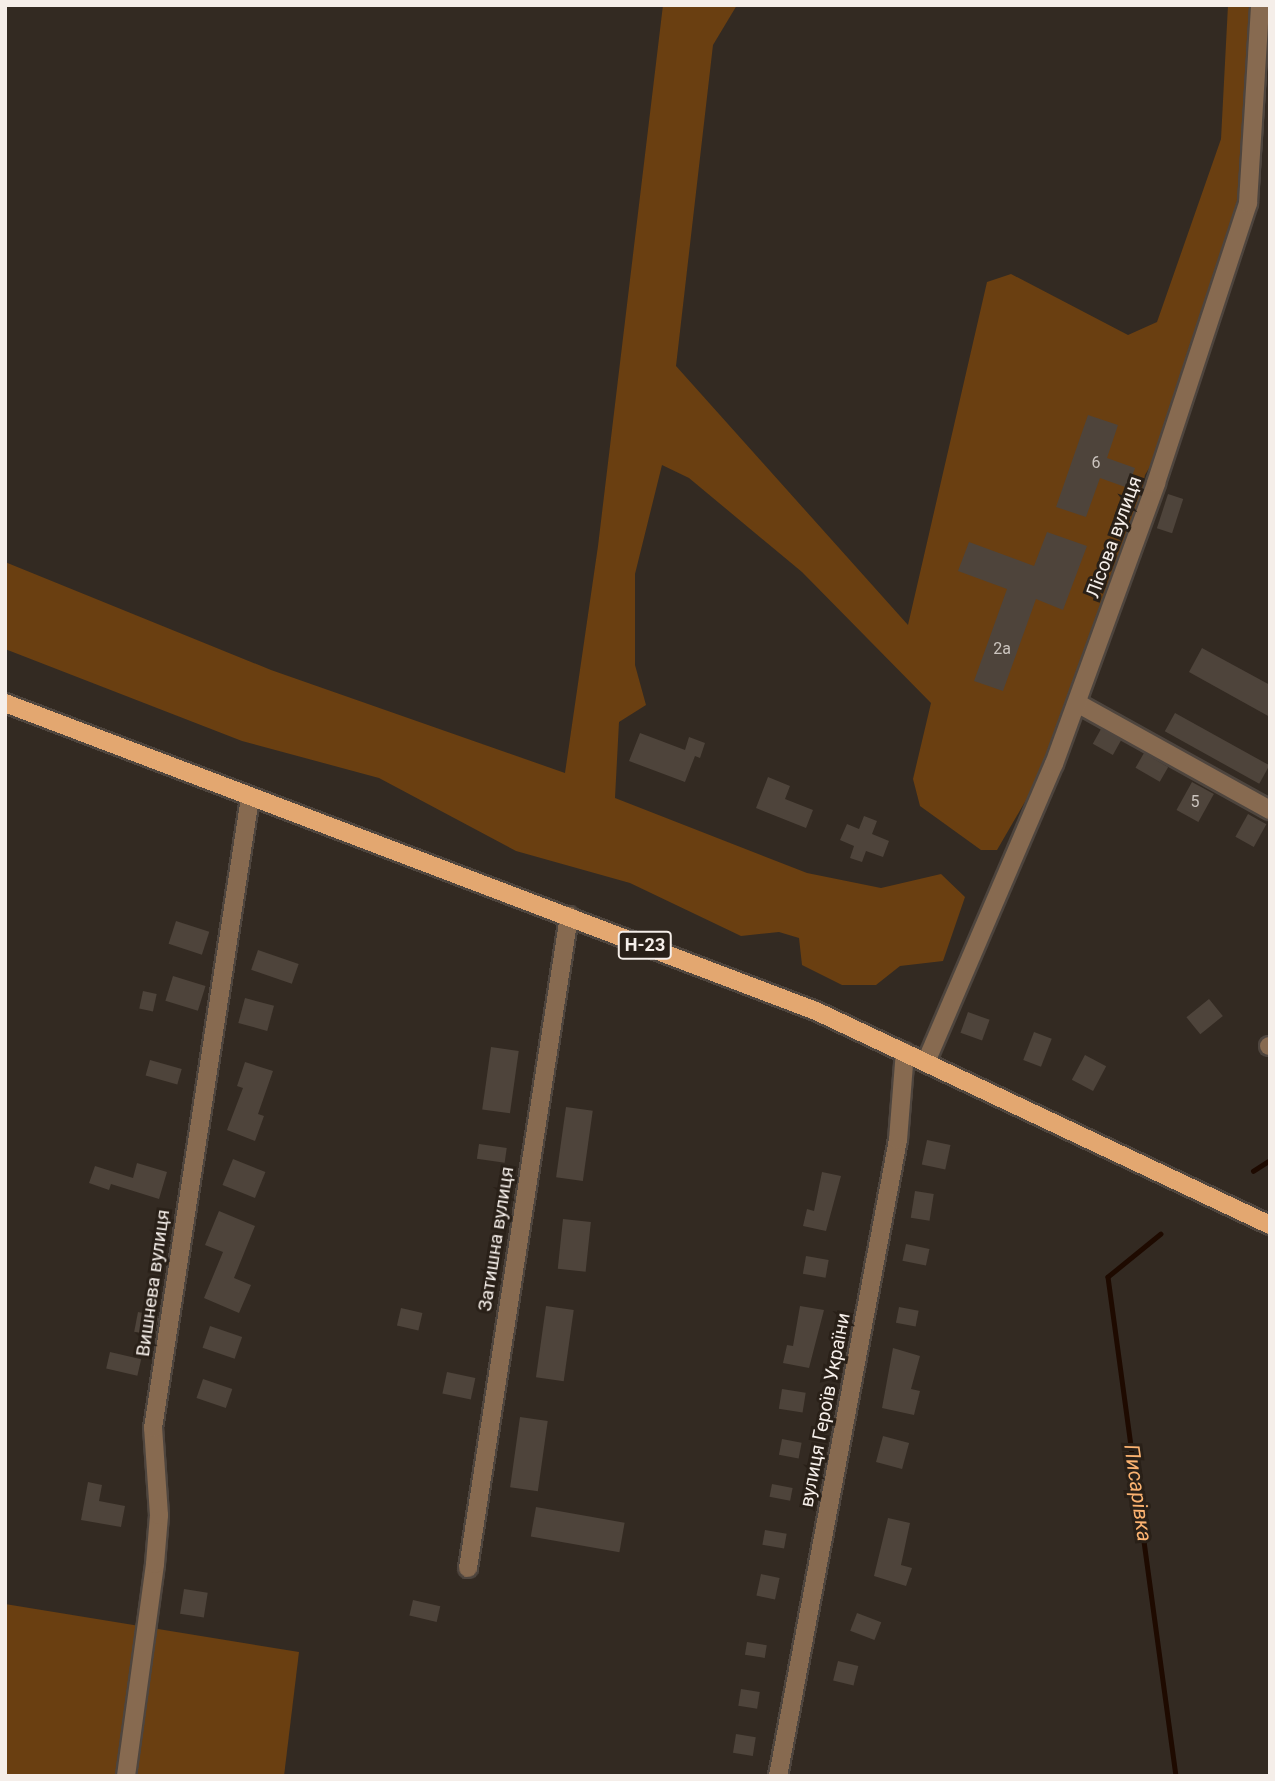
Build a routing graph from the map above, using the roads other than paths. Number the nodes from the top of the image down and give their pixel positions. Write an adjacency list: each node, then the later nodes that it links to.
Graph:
1 (1260, 5): 2 (street, Лісова вулиця)
2 (1263, 93): 4 (street, Лісова вулиця)
3 (5, 703): 5 (main road, Н-23)
4 (1077, 703): 6 (street); 9 (street, Лісова вулиця)
5 (250, 798): 7 (main road, Н-23); 12 (street, Вишнева вулиця)
6 (1270, 810)
7 (569, 916): 8 (main road, Н-23); 11 (street, Затишна вулиця)
8 (905, 1052): 9 (main road, Н-23); 13 (street, вулиця Героїв України)
9 (926, 1062): 10 (main road, Н-23)
10 (1270, 1225)
11 (468, 1568)
12 (126, 1776)
13 (778, 1776)

